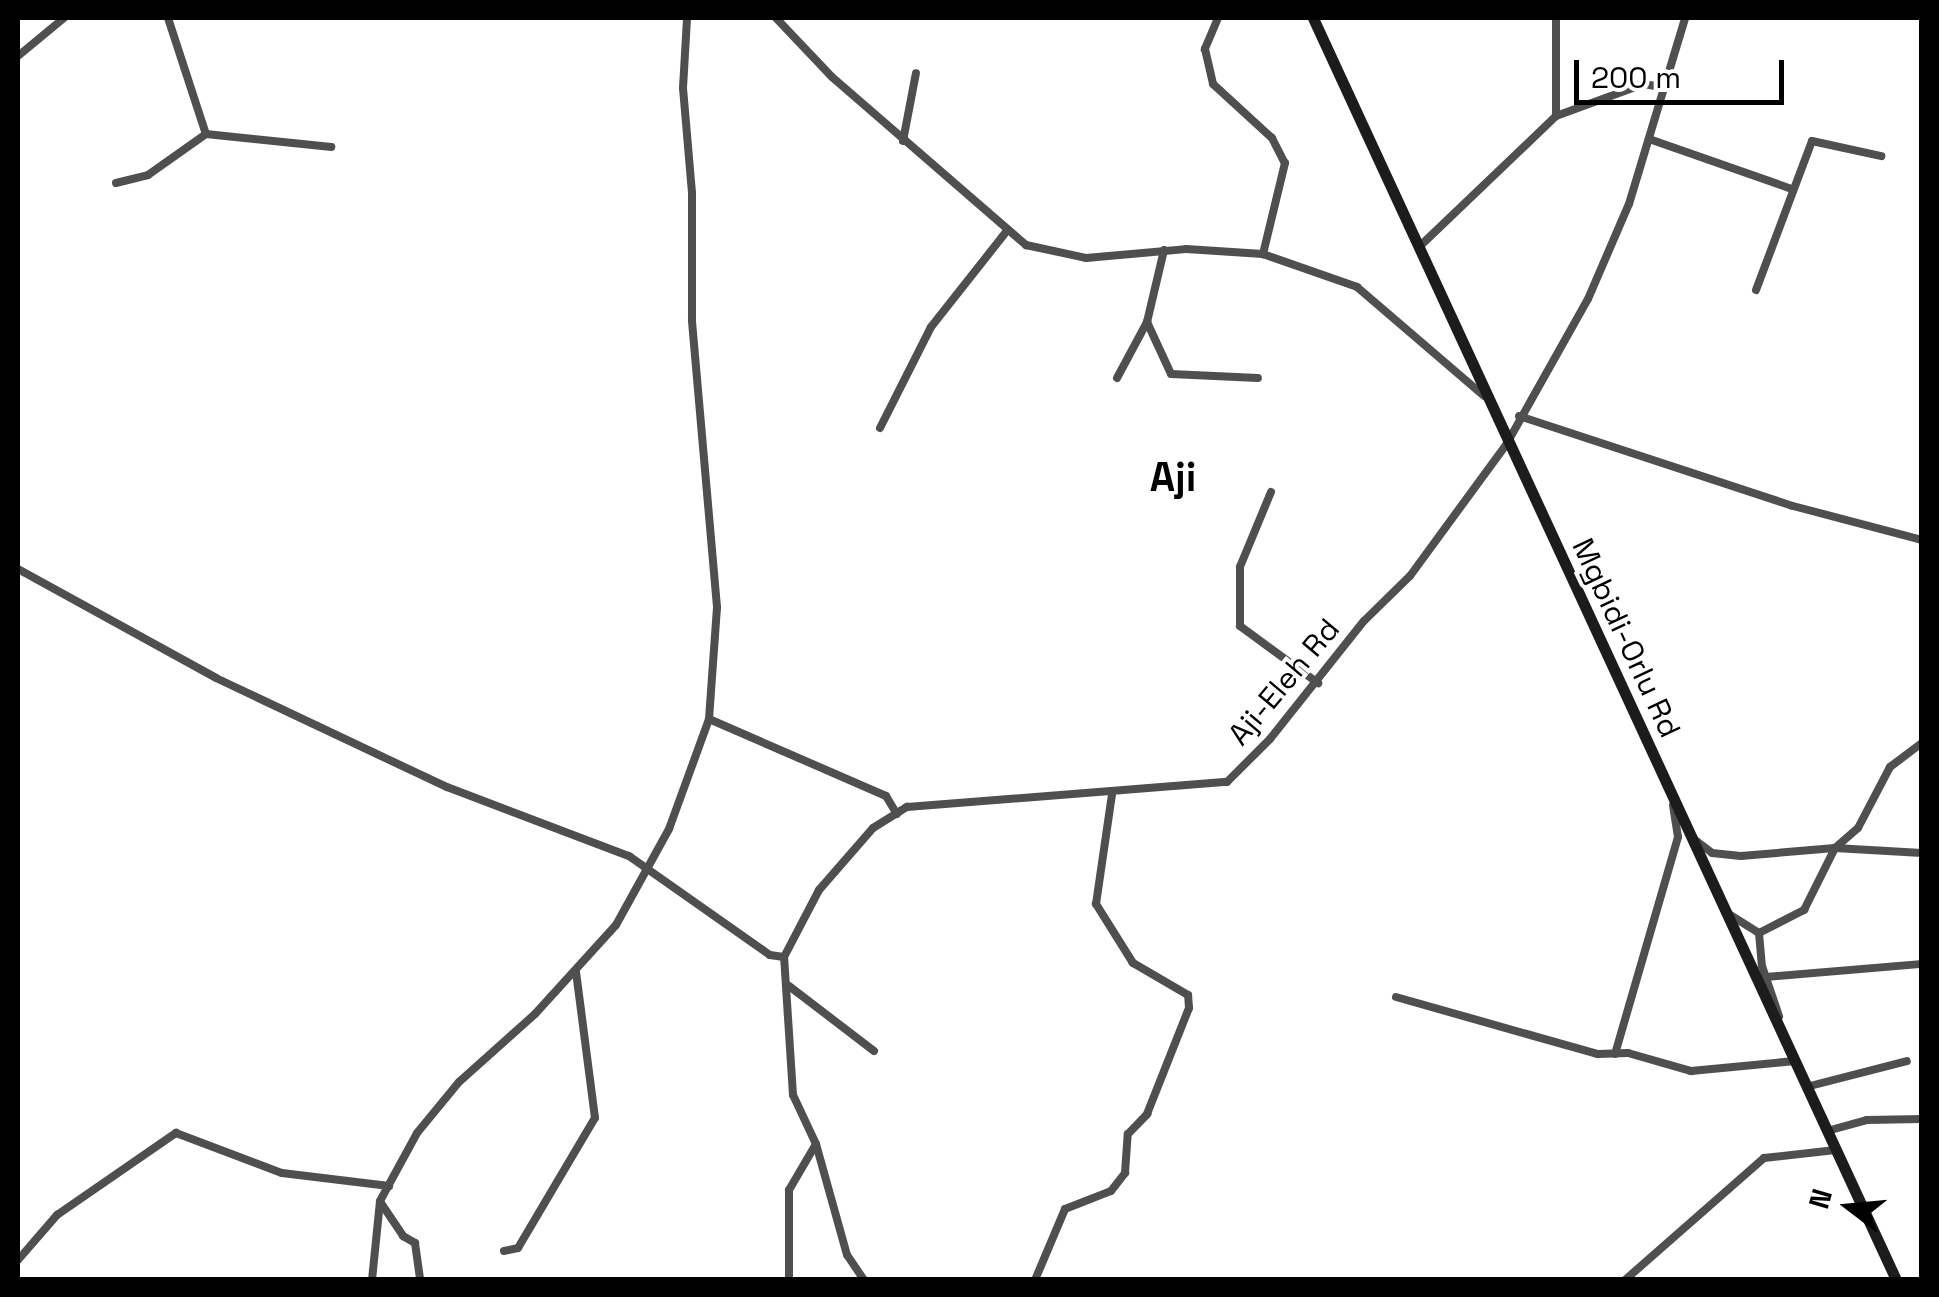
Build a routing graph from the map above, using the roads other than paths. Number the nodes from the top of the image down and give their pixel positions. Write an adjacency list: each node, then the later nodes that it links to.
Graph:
1 (64, 18): 9 (street)
2 (168, 18): 13 (street)
3 (687, 18): 36 (street)
4 (776, 18): 15 (street)
5 (1218, 18): 23 (street)
6 (1313, 18): 21 (main road, Mgbidi-Orlu Rd)
7 (1556, 18): 12 (street)
8 (1685, 18): 11 (street, Aji-Eleh Rd)
9 (18, 56)
10 (916, 73): 15 (street)
11 (1667, 88): 12 (street); 14 (street, Aji-Eleh Rd)
12 (1556, 116): 21 (street)
13 (206, 134): 16 (street); 18 (street)
14 (1652, 140): 19 (street); 29 (street, Aji-Eleh Rd)
15 (903, 141): 20 (street)
16 (331, 148)
17 (1881, 156): 19 (street)
18 (116, 183)
19 (1792, 188): 24 (street)
20 (1006, 232): 22 (street); 30 (street)
21 (1419, 247): 28 (main road, Mgbidi-Orlu Rd)
22 (1164, 250): 23 (street); 25 (street)
23 (1262, 254): 28 (street)
24 (1756, 290)
25 (1146, 322): 26 (street); 27 (street)
26 (1117, 378)
27 (1258, 378)
28 (1484, 396): 31 (main road, Mgbidi-Orlu Rd)
29 (1519, 416): 31 (street, Aji-Eleh Rd); 33 (street)
30 (880, 428)
31 (1506, 444): 35 (street, Aji-Eleh Rd); 38 (main road, Mgbidi-Orlu Rd)
32 (1271, 492): 35 (street)
33 (1922, 540)
34 (18, 569): 44 (street)
35 (1318, 682): 39 (street, Aji-Eleh Rd)
36 (709, 719): 40 (street); 44 (street)
37 (1922, 743): 42 (street)
38 (1671, 791): 41 (main road, Mgbidi-Orlu Rd); 55 (street)
39 (1112, 794): 40 (street, Aji-Eleh Rd); 71 (street)
40 (897, 814): 47 (street)
41 (1692, 837): 42 (street); 45 (main road, Mgbidi-Orlu Rd)
42 (1834, 848): 43 (street); 46 (street)
43 (1922, 853)
44 (649, 871): 47 (street); 49 (street)
45 (1726, 913): 46 (street); 53 (main road, Mgbidi-Orlu Rd)
46 (1759, 933): 50 (street)
47 (784, 958): 51 (street)
48 (1922, 964): 50 (street)
49 (576, 971): 63 (street); 65 (street)
50 (1766, 978): 53 (street)
51 (789, 986): 54 (street); 61 (street)
52 (1396, 997): 55 (street)
53 (1785, 1040): 56 (main road, Mgbidi-Orlu Rd)
54 (874, 1051)
55 (1615, 1054): 56 (street)
56 (1794, 1061): 58 (main road, Mgbidi-Orlu Rd)
57 (1907, 1061): 58 (street)
58 (1806, 1087): 60 (main road, Mgbidi-Orlu Rd)
59 (1922, 1119): 60 (street)
60 (1827, 1132): 62 (main road, Mgbidi-Orlu Rd)
61 (816, 1144): 67 (street); 70 (street)
62 (1836, 1150): 72 (street); 73 (main road, Mgbidi-Orlu Rd)
63 (389, 1186): 64 (street); 66 (street)
64 (380, 1202): 68 (street); 69 (street)
65 (504, 1251)
66 (18, 1260)
67 (866, 1279)
68 (372, 1280)
69 (420, 1280)
70 (789, 1280)
71 (1035, 1280)
72 (1626, 1280)
73 (1896, 1280)

